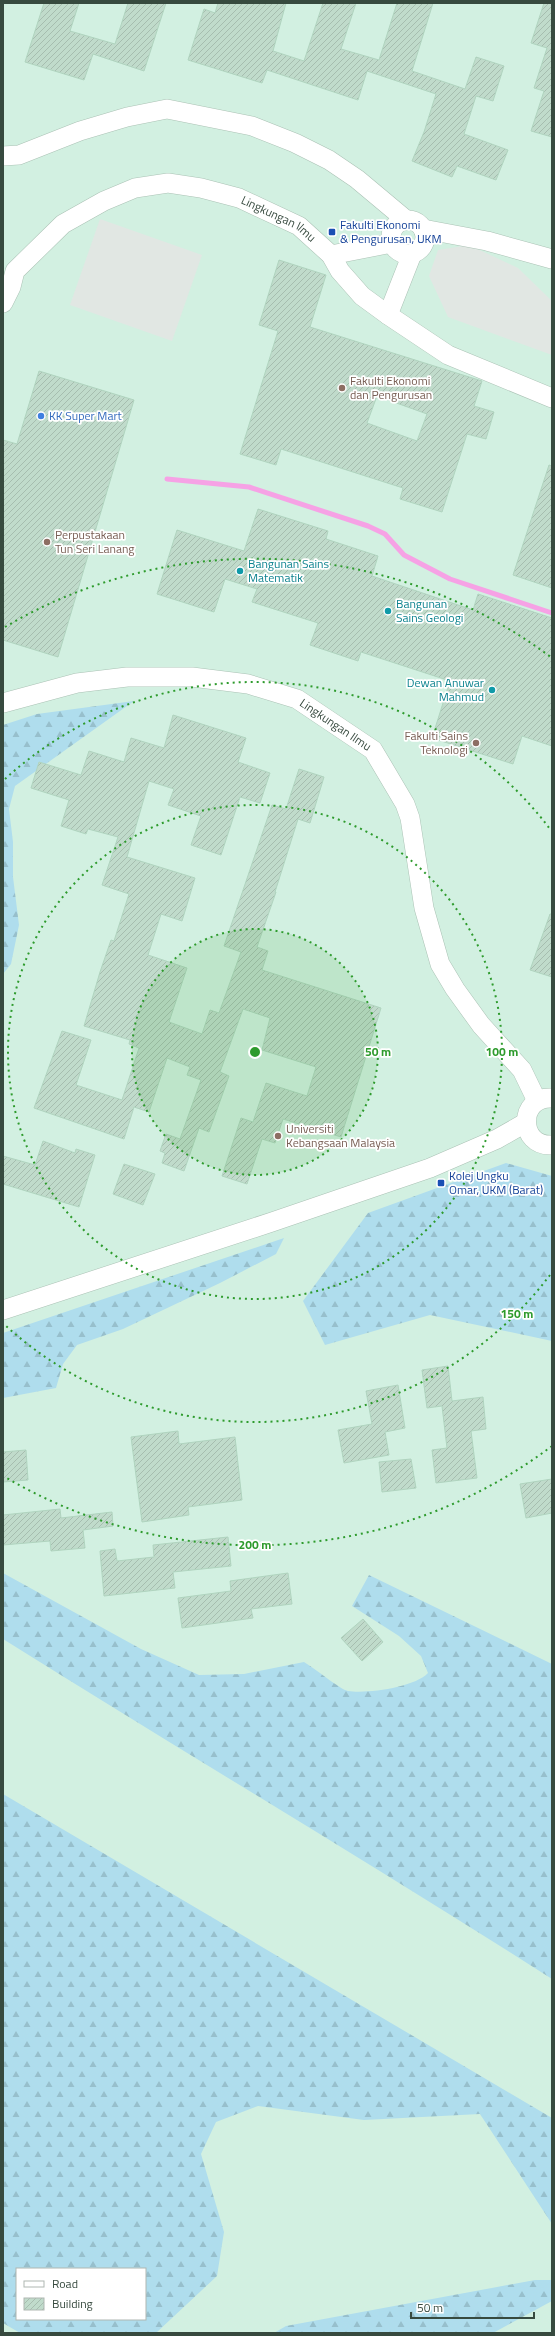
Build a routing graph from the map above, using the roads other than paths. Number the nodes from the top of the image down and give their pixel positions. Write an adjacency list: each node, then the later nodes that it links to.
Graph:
1 (3, 156): 2 (street)
2 (406, 220): 3 (street); 4 (street)
3 (423, 229): 5 (street); 7 (street)
4 (392, 243): 5 (street); 6 (street)
5 (412, 254): 9 (street)
6 (331, 255): 8 (street, Lingkungan Ilmu); 9 (street, Lingkungan Ilmu)
7 (552, 259)
8 (3, 303)
9 (388, 315): 10 (street, Lingkungan Ilmu)
10 (552, 398)
11 (3, 703): 12 (street, Lingkungan Ilmu)
12 (544, 1100): 13 (street)
13 (525, 1123): 14 (street); 15 (street)
14 (552, 1145)
15 (3, 1310)

